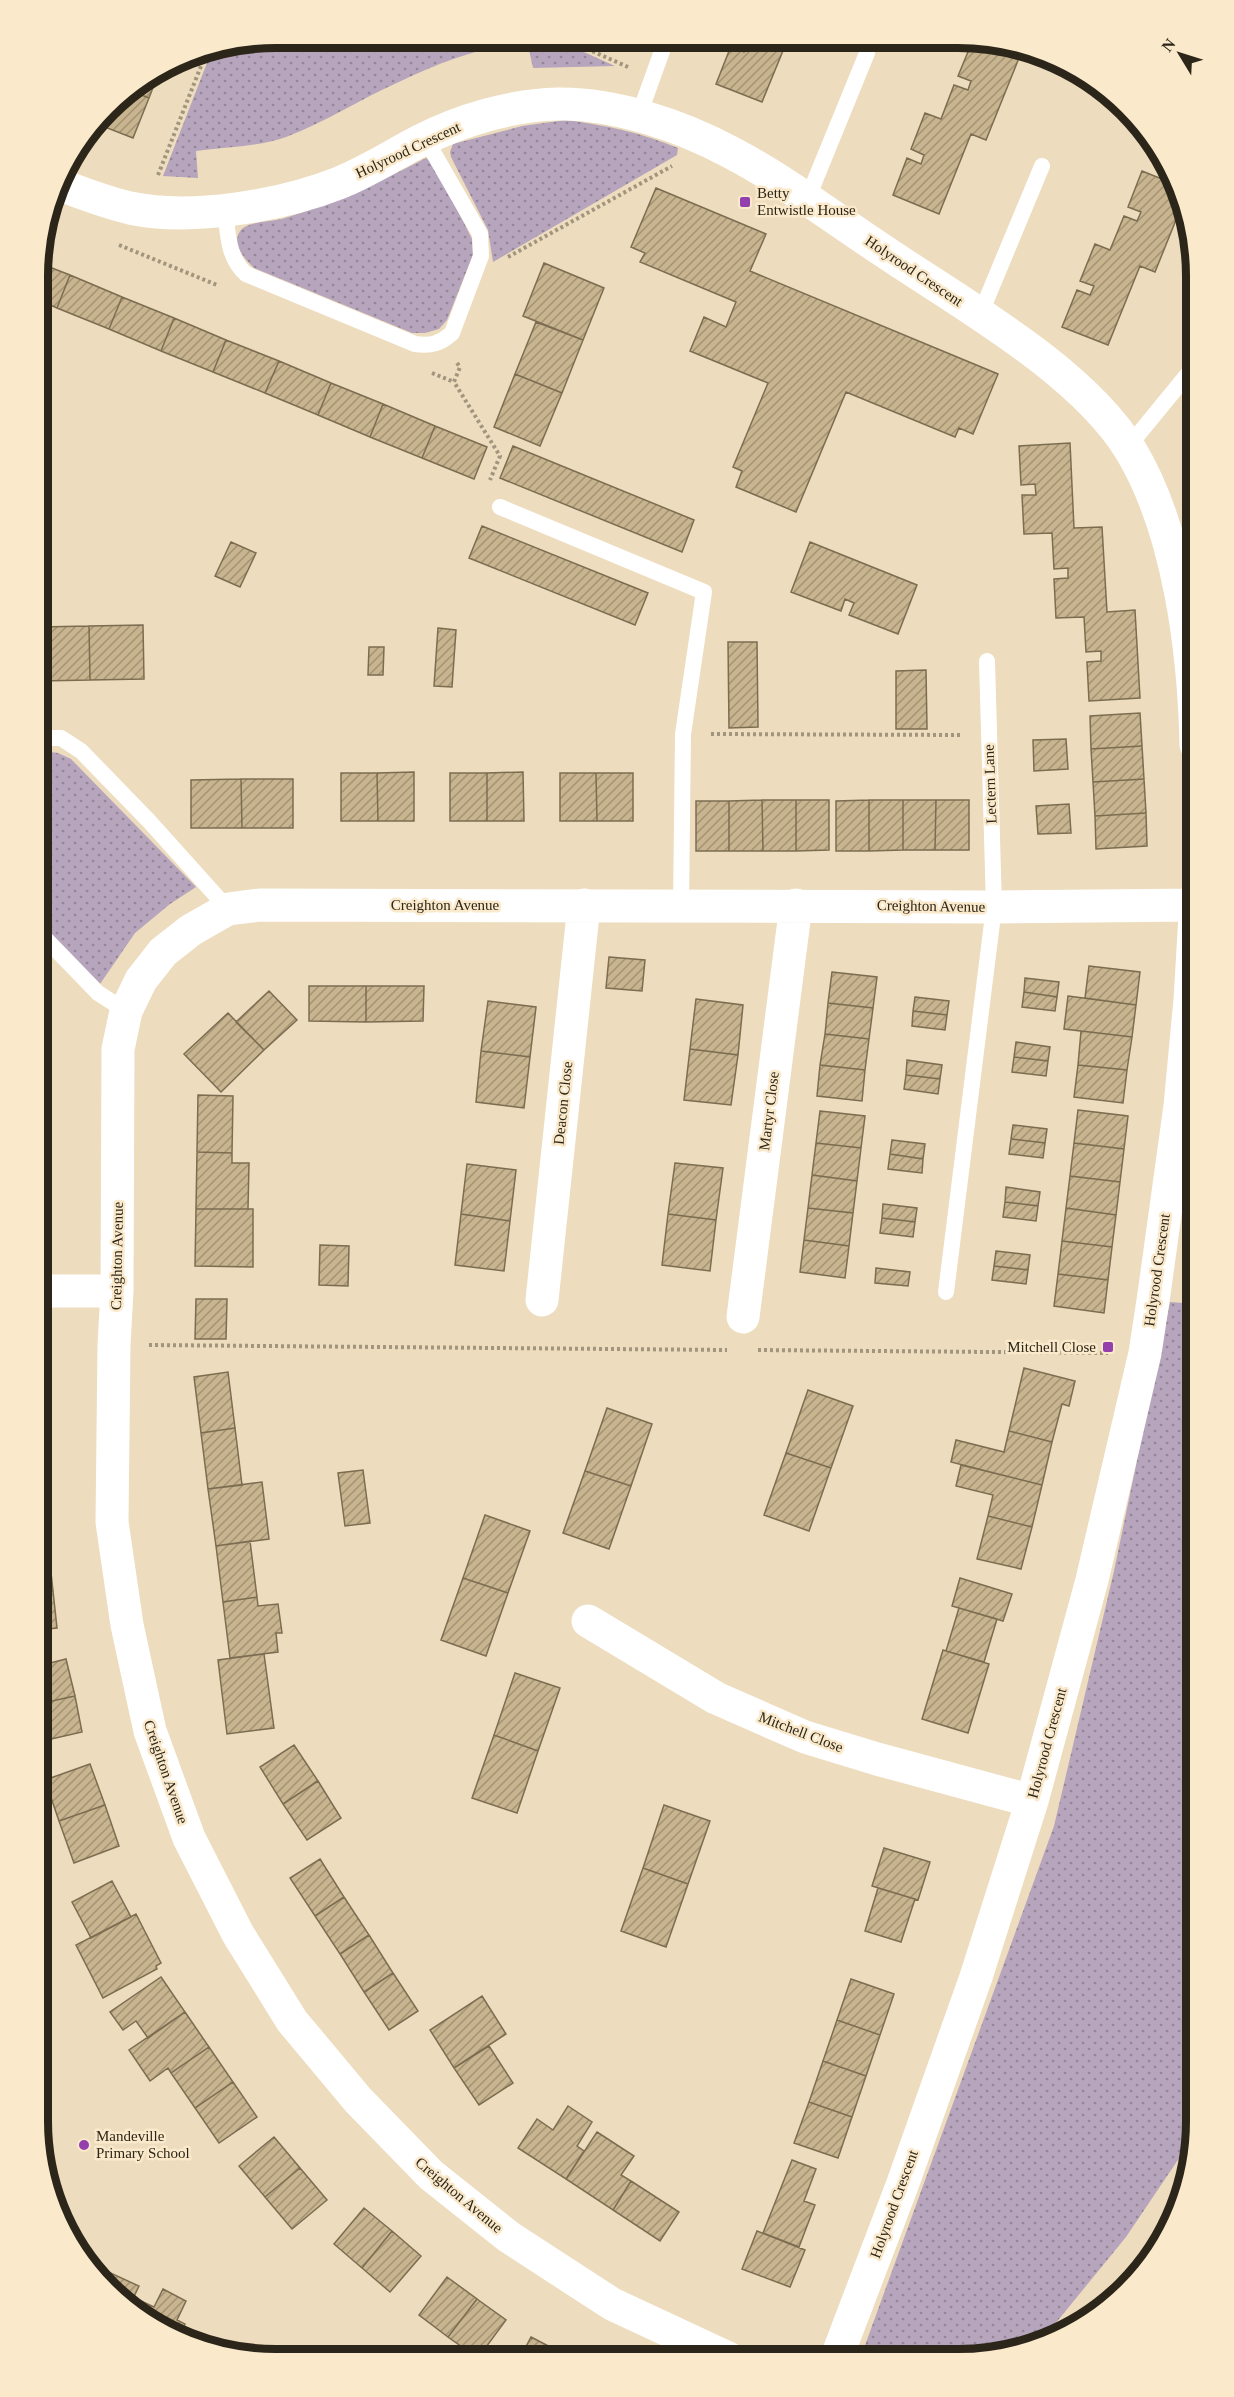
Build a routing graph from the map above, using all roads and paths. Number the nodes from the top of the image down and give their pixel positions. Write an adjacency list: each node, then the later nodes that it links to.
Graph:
1 (663, 48): 4 (lane)
2 (867, 53): 9 (lane)
3 (204, 60): 10 (path)
4 (639, 115): 5 (street, Holyrood Crescent); 6 (street, Holyrood Crescent)
5 (691, 136): 9 (street, Holyrood Crescent); 12 (path)
6 (425, 138): 11 (street, Holyrood Crescent); 14 (lane)
7 (1042, 166): 13 (lane)
8 (66, 187): 10 (street, Holyrood Crescent)
9 (807, 200): 13 (street, Holyrood Crescent)
10 (145, 209): 11 (street, Holyrood Crescent)
11 (225, 209): 14 (lane)
12 (506, 259)
13 (980, 315): 18 (street, Holyrood Crescent)
14 (442, 342): 16 (path)
15 (464, 358): 16 (path)
16 (460, 367): 19 (path)
17 (1186, 376): 18 (lane)
18 (1128, 447): 20 (street, Holyrood Crescent)
19 (500, 507): 22 (lane)
20 (1186, 639)
21 (987, 661): 23 (lane, Lectern Lane)
22 (683, 734): 23 (path); 28 (lane)
23 (988, 735): 29 (lane, Lectern Lane)
24 (48, 738): 30 (lane)
25 (1186, 904): 29 (street, Creighton Avenue)
26 (584, 905): 28 (street, Creighton Avenue); 30 (street, Creighton Avenue); 37 (street, Deacon Close)
27 (796, 905): 28 (street, Creighton Avenue); 29 (street, Creighton Avenue); 38 (street, Martyr Close)
28 (681, 906)
29 (994, 907): 36 (lane, Lectern Lane)
30 (228, 909): 32 (street, Creighton Avenue)
31 (48, 941): 32 (lane)
32 (126, 1011): 35 (street, Creighton Avenue)
33 (1186, 1118): 42 (street, Holyrood Crescent)
34 (48, 1291): 35 (street)
35 (117, 1291): 39 (street, Creighton Avenue)
36 (946, 1292)
37 (542, 1300)
38 (743, 1317)
39 (114, 1345): 40 (path); 45 (street, Creighton Avenue)
40 (737, 1350)
41 (749, 1350): 42 (path)
42 (1145, 1353): 44 (street, Holyrood Crescent)
43 (588, 1621): 44 (street, Mitchell Close)
44 (1032, 1801): 46 (street, Holyrood Crescent)
45 (709, 2349)
46 (840, 2349)

